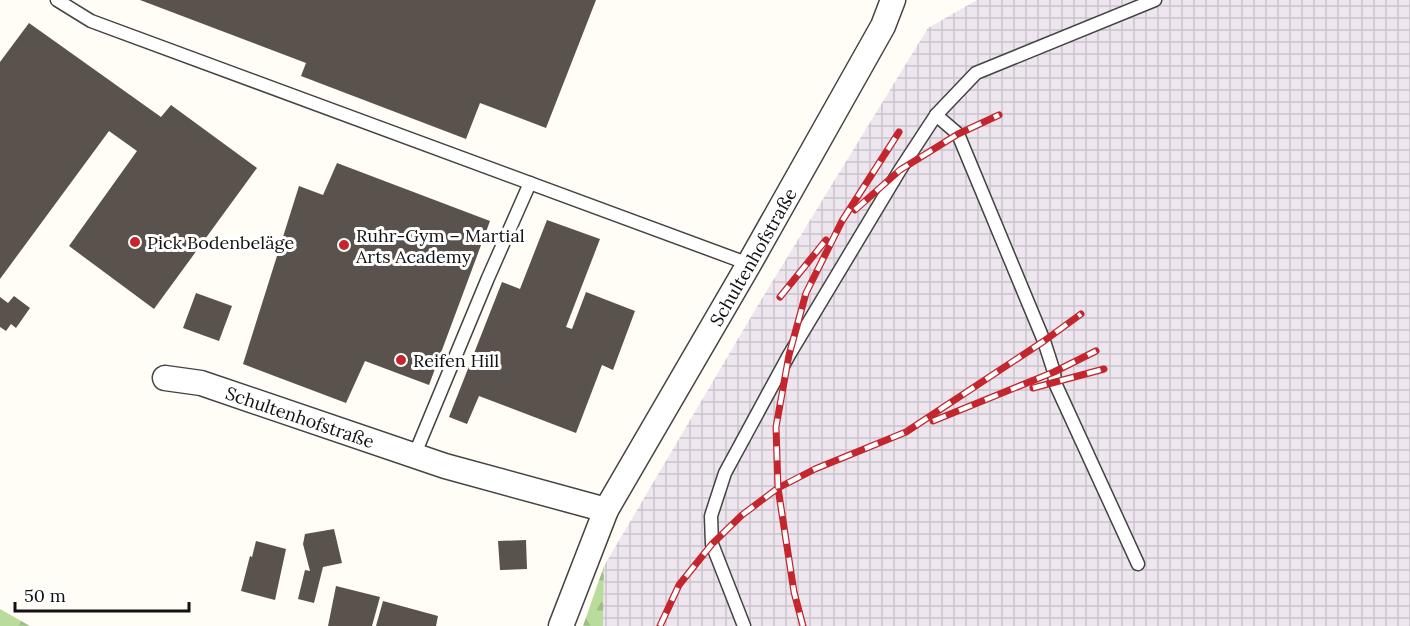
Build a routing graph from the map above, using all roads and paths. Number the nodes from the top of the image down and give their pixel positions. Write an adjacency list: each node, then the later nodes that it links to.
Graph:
1 (57, 0): 5 (lane)
2 (891, 0): 6 (street, Schultenhofstraße)
3 (1155, 0): 4 (lane)
4 (936, 115): 10 (lane); 12 (lane)
5 (530, 183): 6 (lane); 8 (lane)
6 (749, 264): 9 (street, Schultenhofstraße)
7 (165, 378): 8 (street, Schultenhofstraße)
8 (414, 456): 9 (street, Schultenhofstraße)
9 (606, 510): 11 (street, Schultenhofstraße)
10 (1138, 564)
11 (561, 626)
12 (744, 626)

